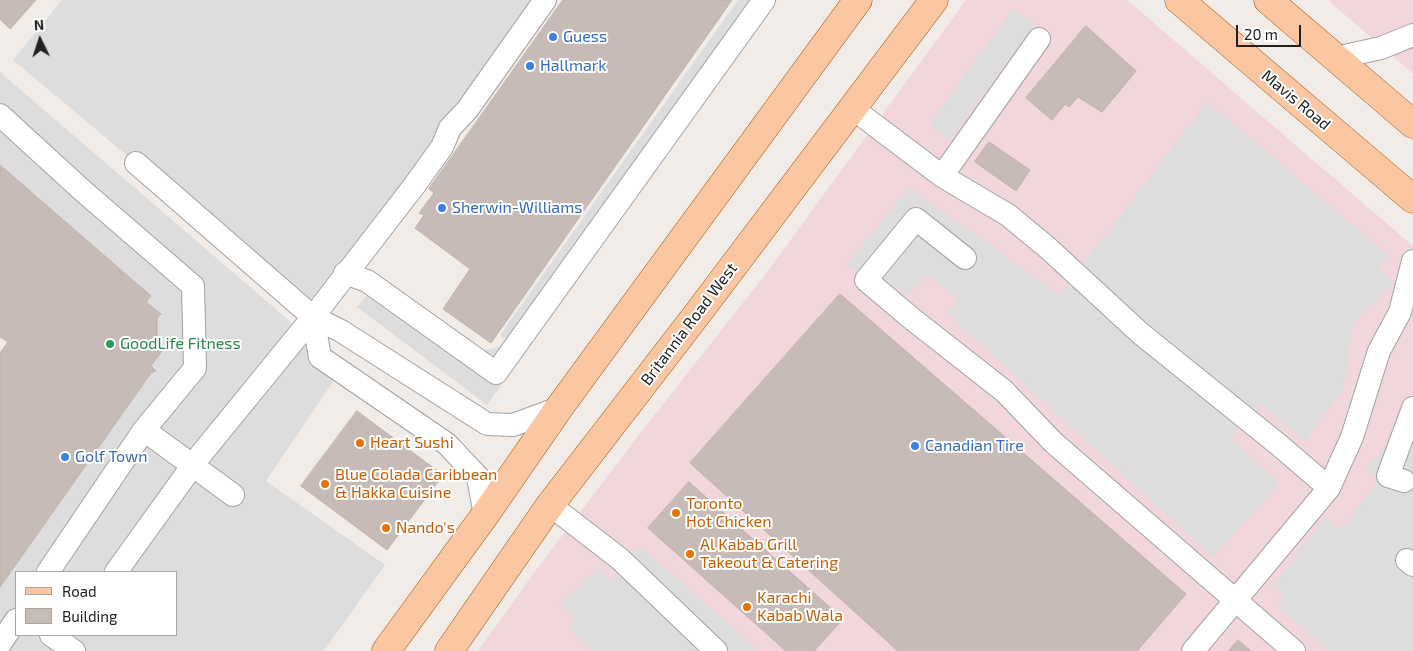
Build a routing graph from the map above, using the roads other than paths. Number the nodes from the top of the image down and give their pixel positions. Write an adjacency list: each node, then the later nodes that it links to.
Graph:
1 (545, 0): 18 (lane)
2 (764, 0): 18 (lane)
3 (858, 0): 21 (main road)
4 (934, 0): 10 (main road, Britannia Road West)
5 (1180, 0): 15 (main road, Mavis Road)
6 (1268, 0): 9 (main road)
7 (1413, 35): 9 (lane)
8 (1038, 38): 14 (lane)
9 (1334, 58): 12 (main road)
10 (852, 108): 14 (lane); 28 (main road, Britannia Road West)
11 (0, 115): 23 (lane)
12 (1413, 124)
13 (136, 164): 20 (lane)
14 (942, 176): 26 (lane)
15 (1413, 199)
16 (965, 258): 32 (lane)
17 (1413, 261): 19 (lane)
18 (345, 273): 20 (lane)
19 (1407, 307): 26 (lane)
20 (313, 317): 21 (lane); 24 (lane); 29 (lane)
21 (559, 408): 29 (main road)
22 (1413, 408): 25 (lane)
23 (144, 430): 24 (lane); 30 (lane)
24 (192, 465): 27 (lane); 31 (lane)
25 (1404, 481)
26 (1329, 488): 32 (lane)
27 (233, 495)
28 (550, 505): 36 (main road, Britannia Road West); 37 (lane)
29 (486, 515): 35 (main road)
30 (49, 571)
31 (117, 571)
32 (1236, 600): 38 (lane); 39 (lane)
33 (15, 622): 34 (lane)
34 (0, 644)
35 (386, 651)
36 (449, 651)
37 (716, 651)
38 (1193, 651)
39 (1294, 651)

